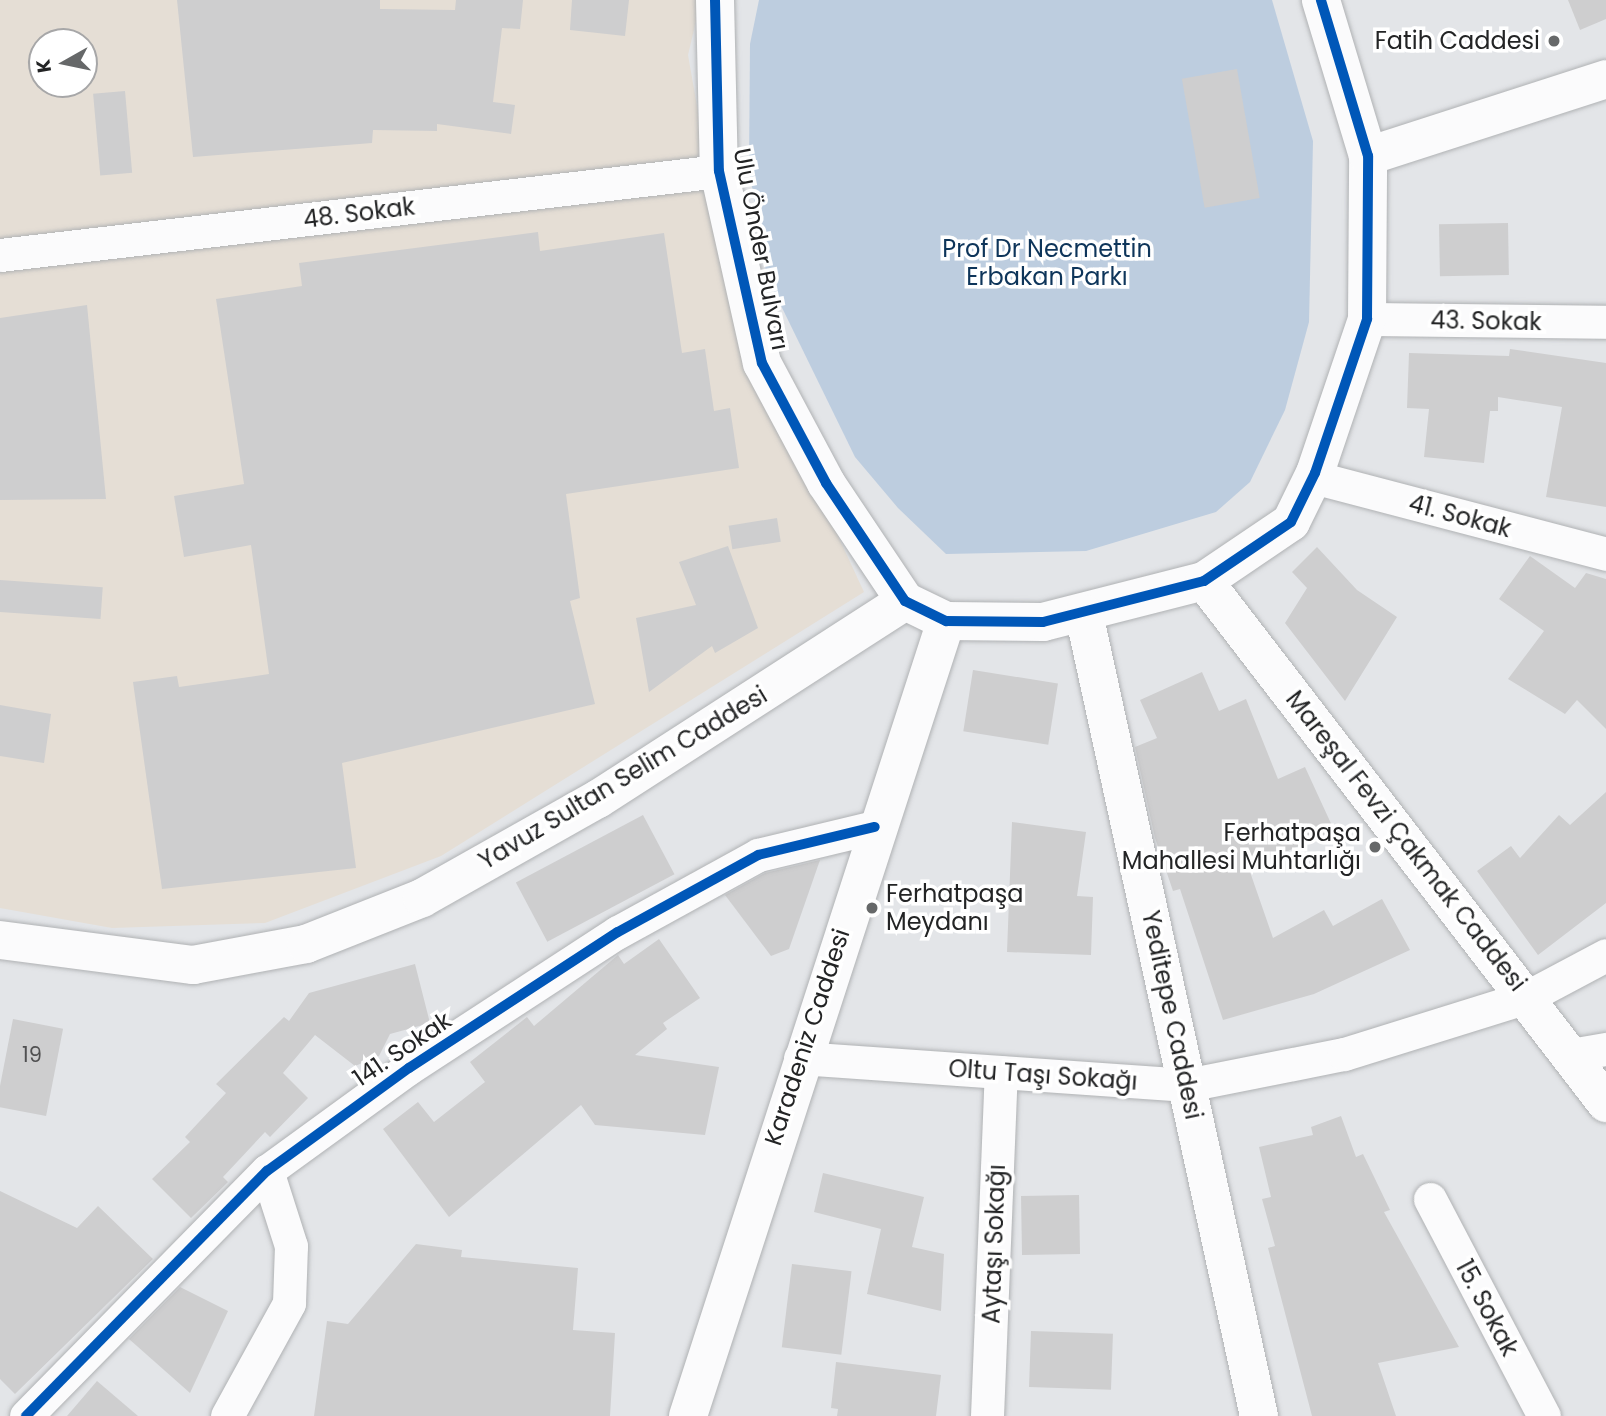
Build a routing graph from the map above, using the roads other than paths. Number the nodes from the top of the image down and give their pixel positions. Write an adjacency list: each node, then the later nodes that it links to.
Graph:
1 (715, 0): 5 (street, Ulu Önder Bulvarı)
2 (1321, 0): 4 (street, Ulu Önder Bulvarı)
3 (1606, 79): 4 (street)
4 (1368, 156): 7 (street, Ulu Önder Bulvarı)
5 (719, 170): 6 (street, 48. Sokak); 12 (street, Ulu Önder Bulvarı)
6 (0, 255)
7 (1367, 319): 8 (street, 43. Sokak); 9 (street, Ulu Önder Bulvarı)
8 (1606, 322)
9 (1314, 477): 10 (street, 41. Sokak); 11 (street, Ulu Önder Bulvarı)
10 (1606, 554)
11 (1204, 580): 13 (street, Ulu Önder Bulvarı); 18 (street, Mareşal Fevzi Çakmak Caddesi)
12 (905, 601): 14 (street, Ulu Önder Bulvarı); 16 (street, Yavuz Sultan Selim Caddesi)
13 (1084, 614): 14 (street, Ulu Önder Bulvarı); 22 (street, Yeditepe Caddesi)
14 (946, 621): 15 (street, Karadeniz Caddesi)
15 (875, 827): 20 (street, Karadeniz Caddesi); 24 (street, 141. Sokak)
16 (0, 940)
17 (1606, 955): 18 (street, Oltu Taşı Sokağı)
18 (1527, 997): 19 (street, Mareşal Fevzi Çakmak Caddesi); 22 (street, Oltu Taşı Sokağı)
19 (1588, 1052): 23 (street, Mareşal Fevzi Çakmak Caddesi)
20 (800, 1058): 21 (street, Oltu Taşı Sokağı); 28 (street, Karadeniz Caddesi)
21 (1001, 1072): 22 (street, Oltu Taşı Sokağı); 29 (street, Aytaşı Sokağı)
22 (1187, 1085): 30 (street, Yeditepe Caddesi)
23 (1606, 1103)
24 (267, 1171): 26 (street, 141. Sokak); 27 (street)
25 (1430, 1199): 31 (street, 15. Sokak)
26 (26, 1416)
27 (227, 1416)
28 (688, 1416)
29 (987, 1416)
30 (1259, 1416)
31 (1544, 1416)

